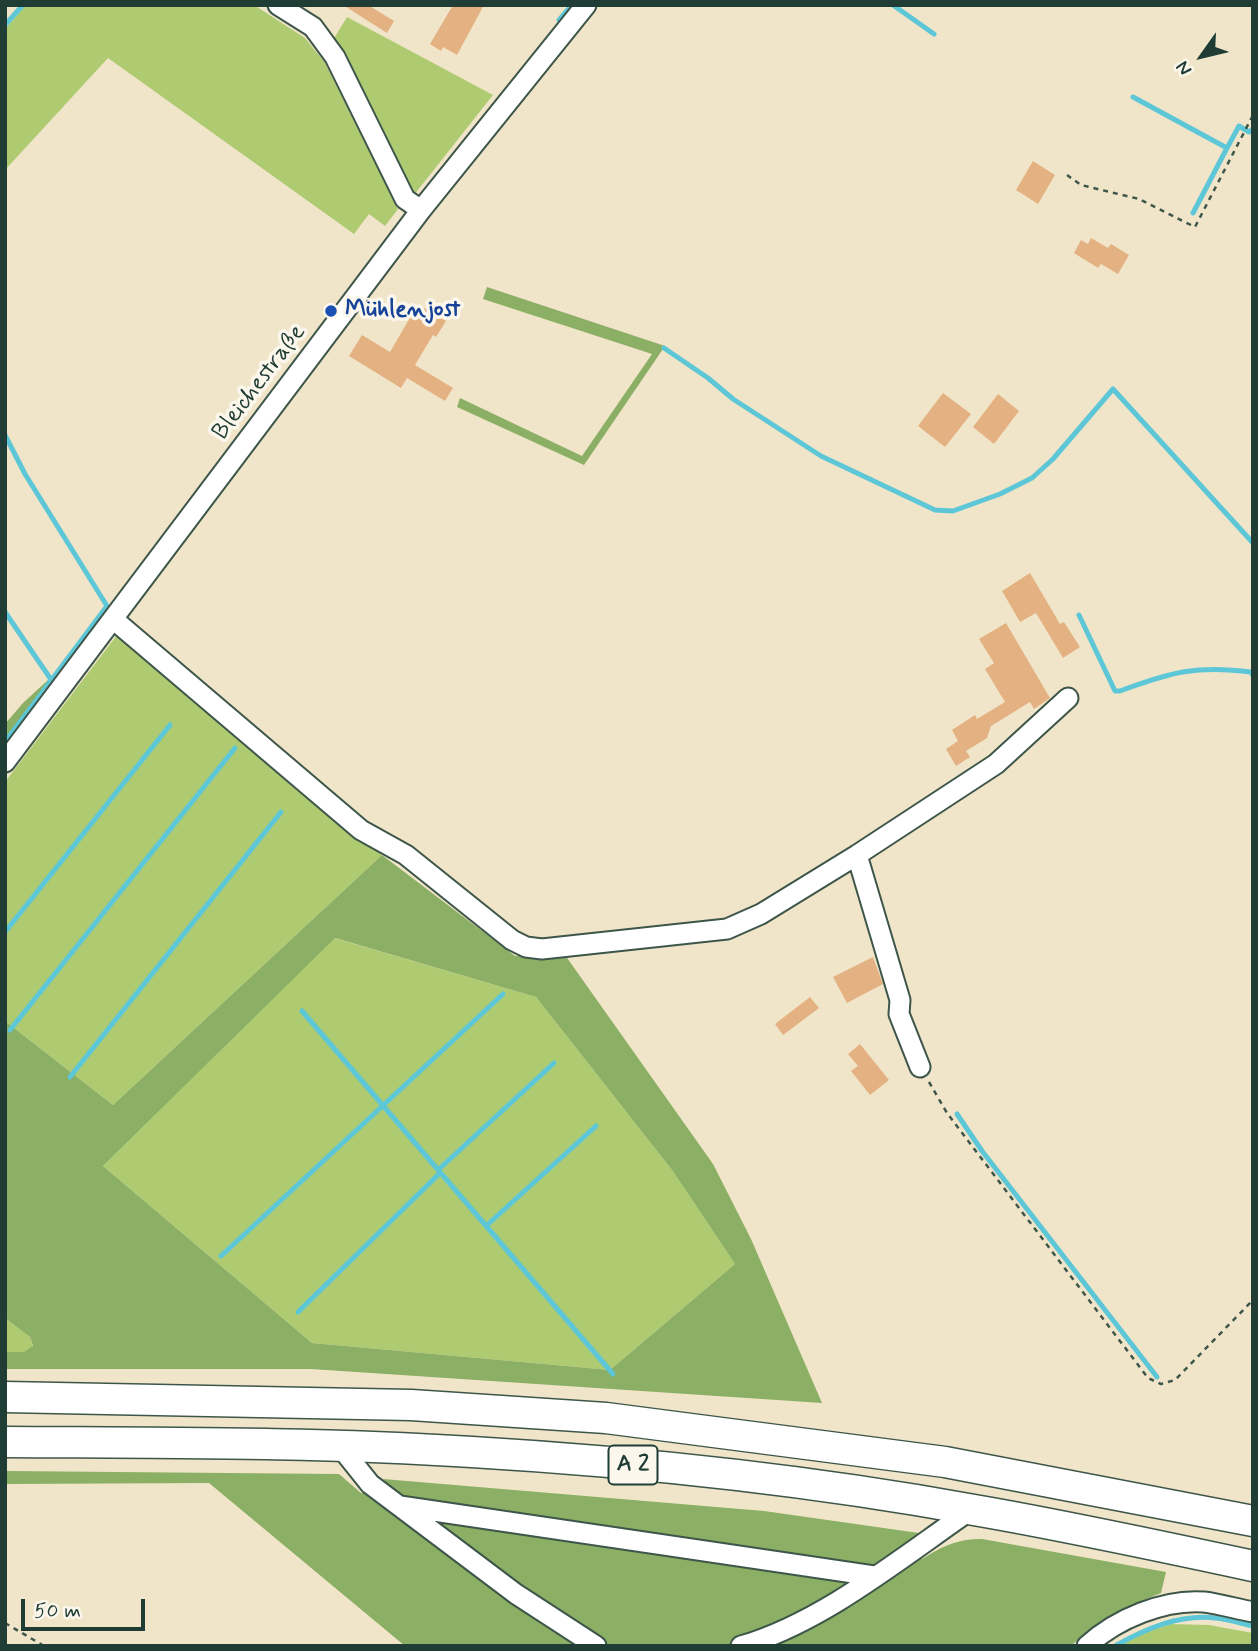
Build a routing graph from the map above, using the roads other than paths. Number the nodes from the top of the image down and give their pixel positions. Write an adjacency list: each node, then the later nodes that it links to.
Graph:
1 (278, 5): 3 (street)
2 (586, 5): 3 (street, Bleichestraße)
3 (421, 210): 4 (street, Bleichestraße)
4 (113, 619): 6 (street, Bleichestraße); 7 (street)
5 (1068, 698): 7 (street)
6 (5, 762)
7 (857, 855): 8 (street)
8 (920, 1067)
9 (5, 1398): 14 (highway, A 2)
10 (5, 1441): 11 (highway, A 2)
11 (338, 1444): 12 (street); 13 (highway, A 2)
12 (400, 1506): 16 (street); 18 (street)
13 (972, 1509): 15 (highway, A 2); 16 (street)
14 (1253, 1521)
15 (1253, 1566)
16 (874, 1576): 19 (street)
17 (1253, 1612): 20 (street)
18 (596, 1646)
19 (741, 1646)
20 (1087, 1646)

